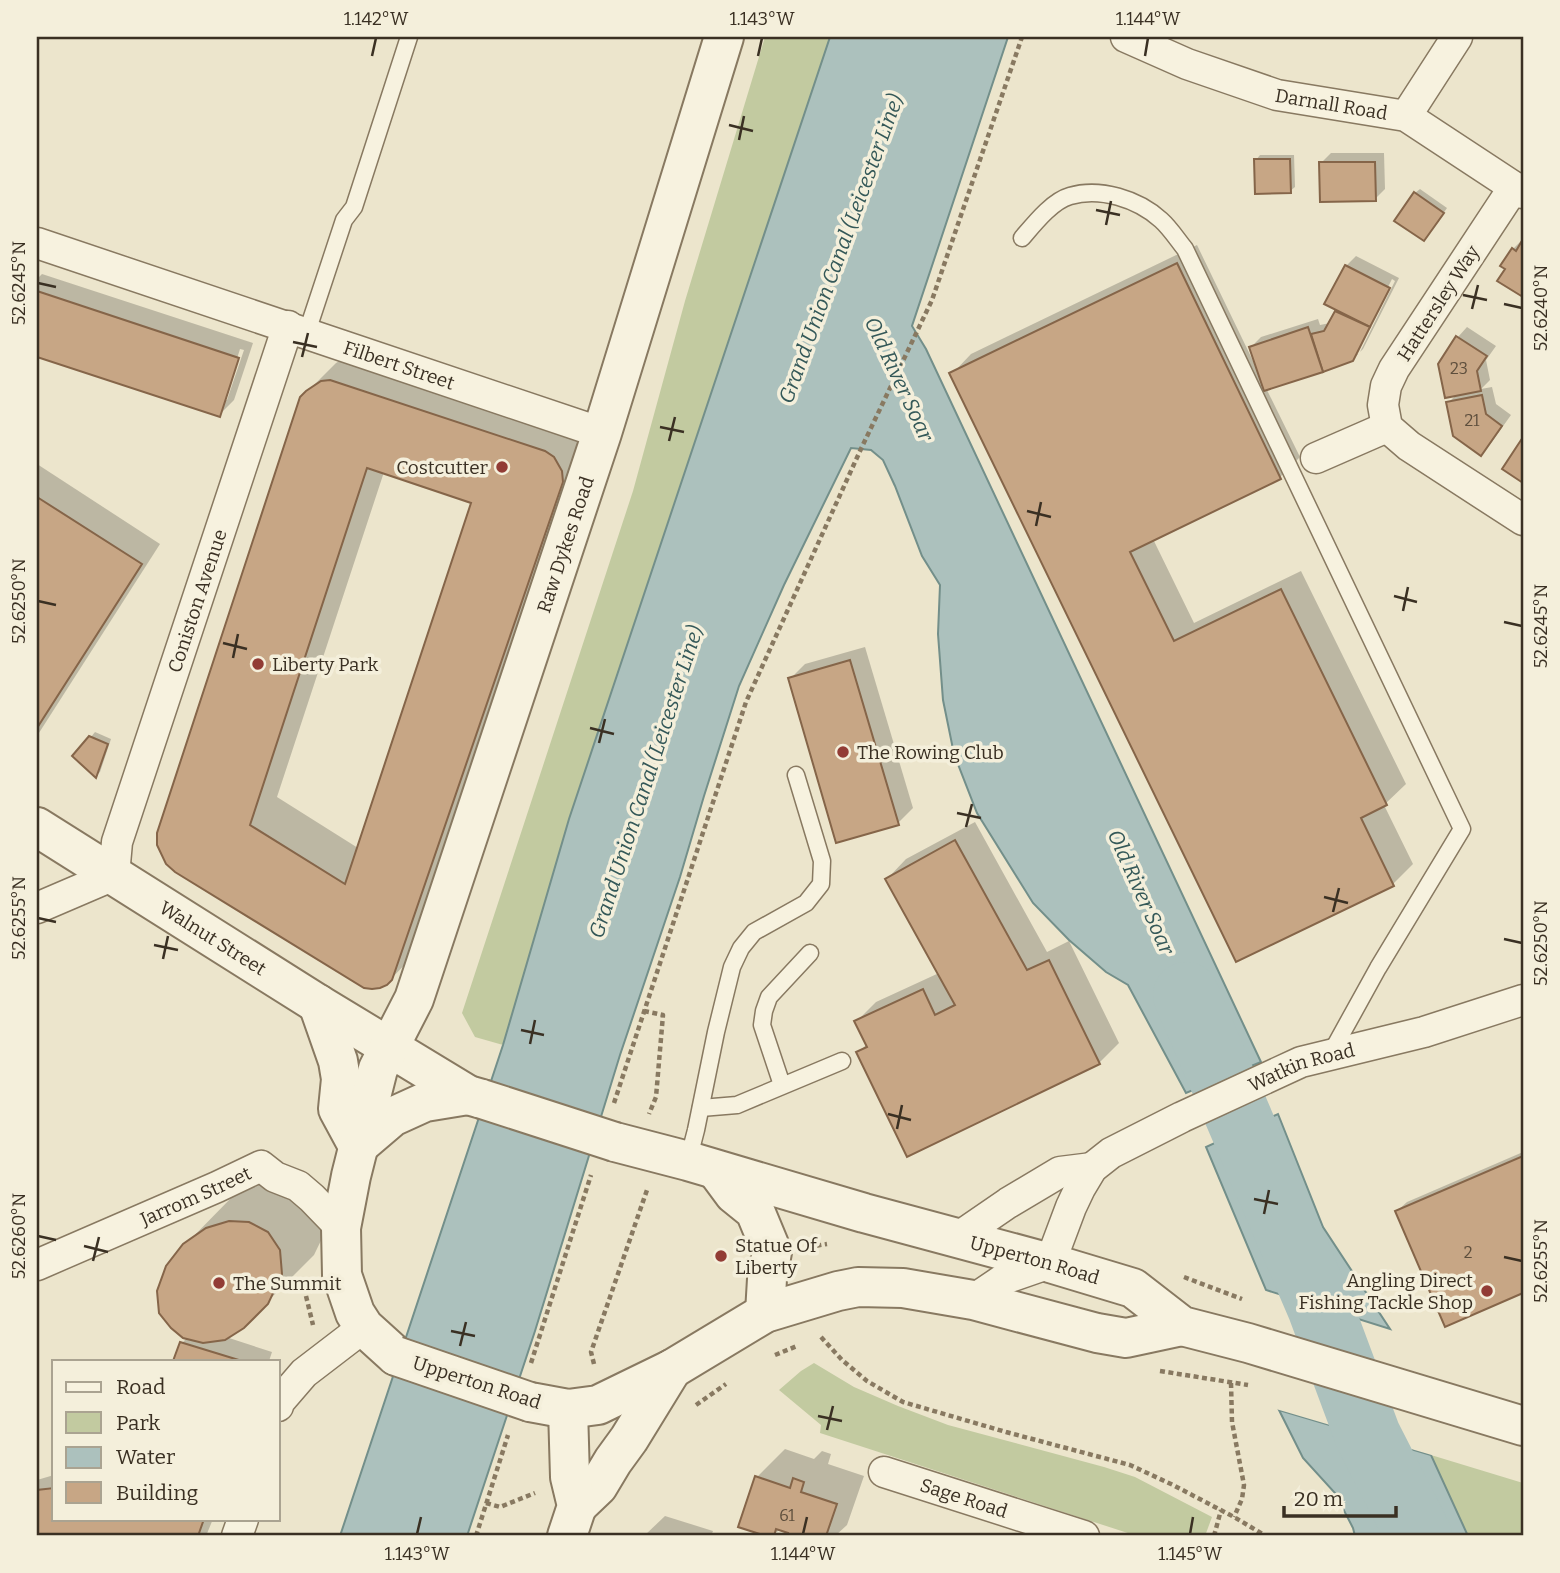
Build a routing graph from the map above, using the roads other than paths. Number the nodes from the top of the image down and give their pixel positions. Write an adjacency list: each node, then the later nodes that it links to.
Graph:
1 (409, 37): 9 (lane)
2 (724, 37): 11 (street, Raw Dykes Road)
3 (1126, 37): 5 (street, Darnall Road)
4 (1457, 37): 5 (street)
5 (1406, 116): 6 (street, Darnall Road)
6 (1519, 190): 10 (street, Hattersley Way)
7 (1022, 238): 22 (lane)
8 (37, 243): 9 (street, Filbert Street)
9 (297, 329): 11 (street, Filbert Street); 16 (street, Coniston Avenue)
10 (1387, 427): 12 (street); 13 (street)
11 (602, 433): 21 (street, Raw Dykes Road)
12 (1316, 457)
13 (1523, 520)
14 (796, 775): 26 (lane)
15 (37, 827): 16 (street, Walnut Street)
16 (114, 875): 17 (street); 20 (street, Walnut Street)
17 (37, 908)
18 (810, 953): 24 (lane)
19 (1523, 1000): 22 (street, Watkin Road)
20 (318, 1004): 21 (street, Walnut Street); 27 (street)
21 (389, 1047): 25 (street, Upperton Road); 27 (street, Upperton Road)
22 (1332, 1054): 29 (street, Watkin Road)
23 (842, 1060): 24 (lane)
24 (782, 1085): 26 (lane)
25 (475, 1097): 27 (street, Upperton Road); 28 (street, Upperton Road, bridge)
26 (701, 1108): 28 (lane)
27 (358, 1146): 30 (street, Upperton Road)
28 (688, 1161): 31 (street, Upperton Road); 35 (street)
29 (1092, 1168): 31 (street, Watkin Road); 32 (street, Watkin Road)
30 (341, 1228): 33 (street, Jarrom Street); 37 (street, Upperton Road)
31 (957, 1238): 32 (street, Upperton Road)
32 (1051, 1263): 34 (street); 36 (street, Upperton Road)
33 (37, 1265)
34 (973, 1300): 35 (street, Upperton Road); 36 (street, Upperton Road)
35 (765, 1313): 38 (street, Upperton Road)
36 (1182, 1326): 41 (street, Upperton Road)
37 (364, 1327): 39 (street); 40 (street, Upperton Road, bridge)
38 (672, 1369): 40 (street, Upperton Road); 43 (street)
39 (280, 1401)
40 (583, 1407): 43 (street)
41 (1523, 1426)
42 (884, 1472): 44 (street, Sage Road)
43 (563, 1511)
44 (1084, 1536)

